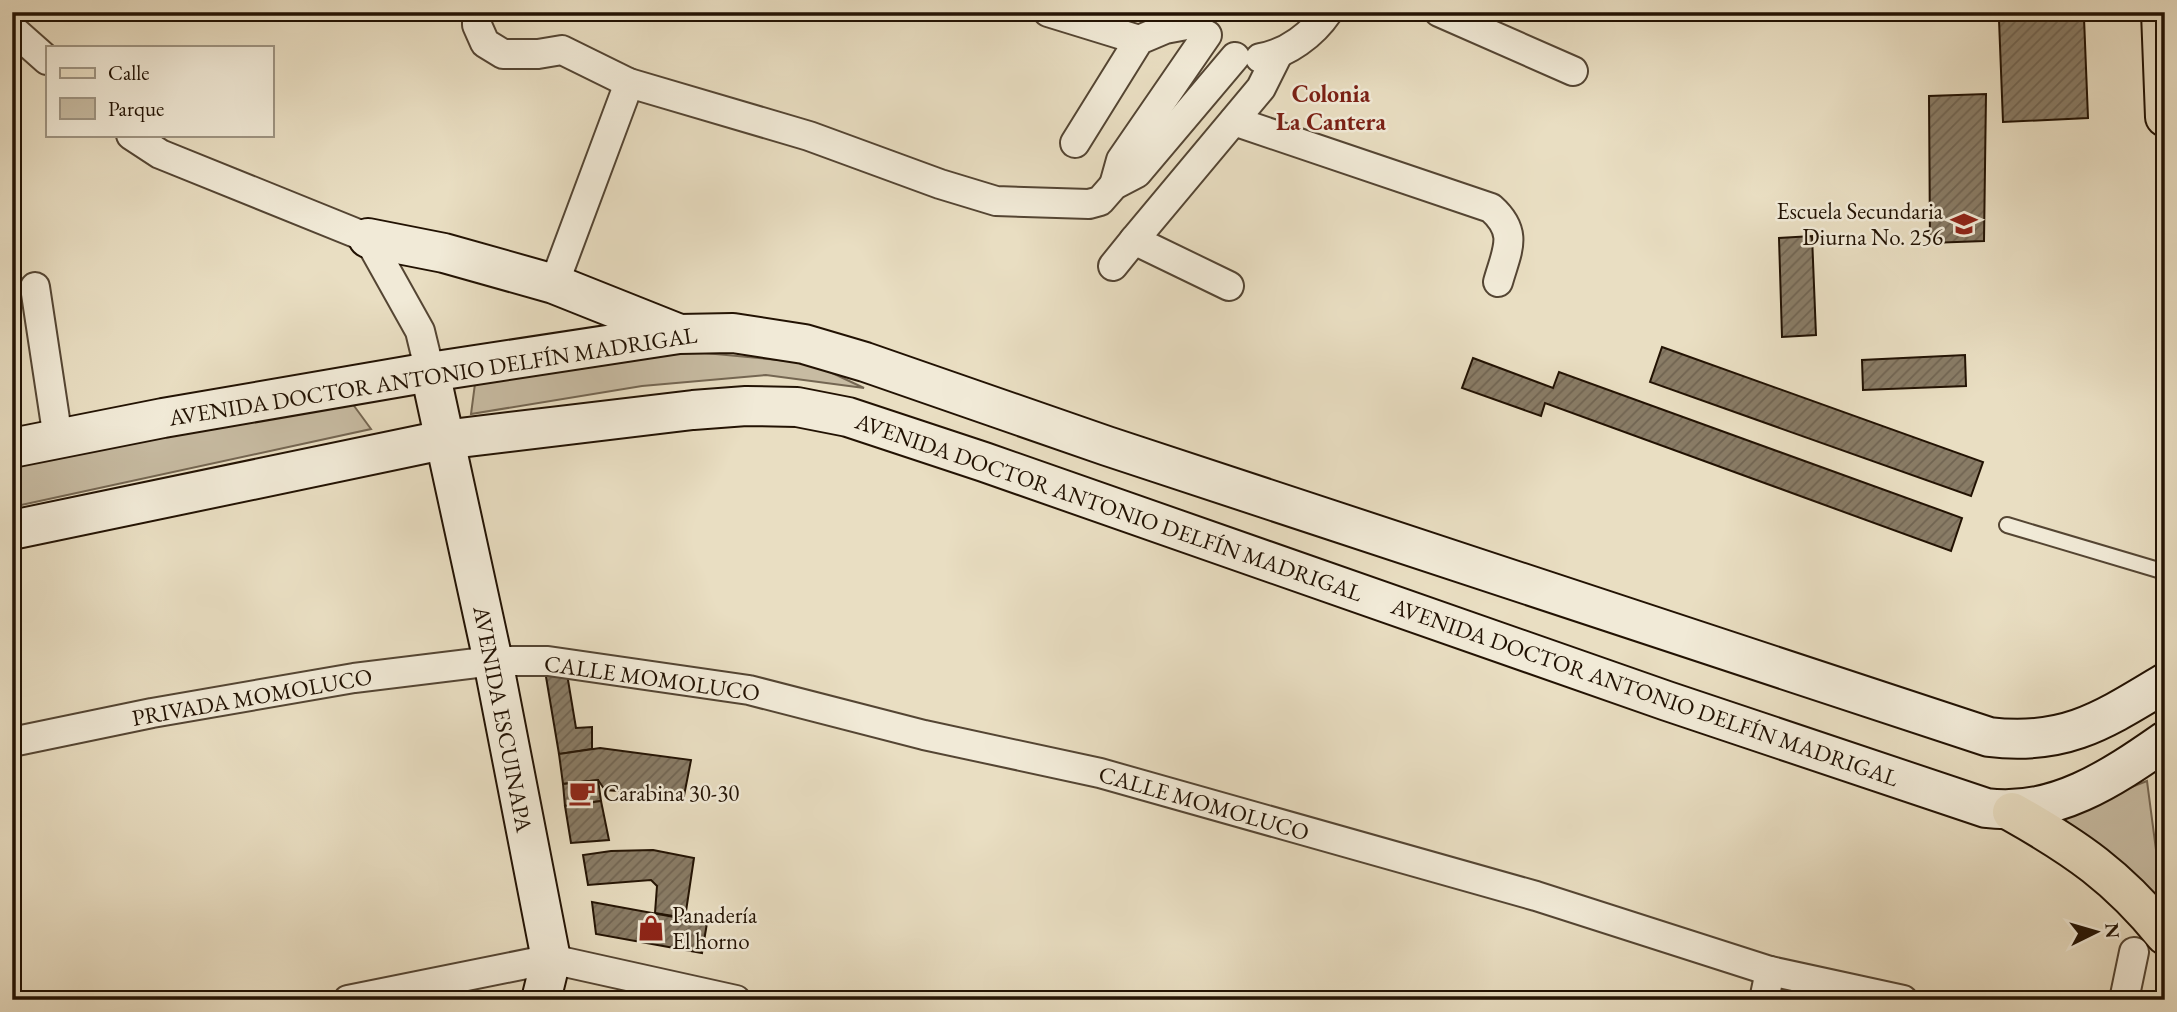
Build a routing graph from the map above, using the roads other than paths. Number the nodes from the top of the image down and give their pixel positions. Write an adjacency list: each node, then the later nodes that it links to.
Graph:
1 (477, 12): 13 (street)
2 (1048, 12): 8 (street)
3 (1328, 12): 9 (street)
4 (1439, 12): 11 (street)
5 (2161, 12): 12 (main road)
6 (1189, 22): 8 (street); 9 (street); 18 (street)
7 (12, 29): 10 (street)
8 (1139, 40): 17 (street)
9 (1255, 57): 15 (street); 18 (street)
10 (46, 59)
11 (1573, 71)
12 (2164, 78): 14 (main road)
13 (629, 83): 18 (street); 23 (street)
14 (2165, 117)
15 (1234, 121): 20 (street); 22 (street)
16 (133, 136): 19 (street)
17 (1075, 143)
18 (1114, 185)
19 (368, 237): 23 (main road); 27 (street)
20 (1134, 240): 21 (street); 24 (street)
21 (1113, 266)
22 (1498, 282)
23 (554, 284): 26 (main road)
24 (1229, 286)
25 (35, 287): 28 (street)
26 (679, 334): 27 (main road, AVENIDA DOCTOR ANTONIO DELFÍN MADRIGAL); 35 (main road, AVENIDA DOCTOR ANTONIO DELFÍN MADRIGAL)
27 (430, 372): 28 (main road, AVENIDA DOCTOR ANTONIO DELFÍN MADRIGAL); 29 (main road, AVENIDA ESCUINAPA)
28 (58, 439): 30 (main road, AVENIDA DOCTOR ANTONIO DELFÍN MADRIGAL)
29 (443, 440): 32 (main road, AVENIDA DOCTOR ANTONIO DELFÍN MADRIGAL); 34 (main road, AVENIDA ESCUINAPA); 38 (main road, AVENIDA DOCTOR ANTONIO DELFÍN MADRIGAL)
30 (12, 448)
31 (2007, 525): 33 (lane)
32 (12, 530)
33 (2165, 572)
34 (493, 661): 37 (street, PRIVADA MOMOLUCO); 40 (main road, AVENIDA ESCUINAPA); 41 (street, CALLE MOMOLUCO)
35 (2165, 683)
36 (2165, 741): 38 (main road, AVENIDA DOCTOR ANTONIO DELFÍN MADRIGAL)
37 (12, 742)
38 (2012, 811): 39 (main road)
39 (2149, 944): 47 (street)
40 (551, 959): 42 (street); 43 (main road, AVENIDA ESCUINAPA); 44 (street)
41 (1770, 971): 45 (street); 46 (street, CALLE MOMOLUCO)
42 (348, 1000)
43 (541, 1000)
44 (736, 1000)
45 (1764, 1000)
46 (1903, 1000)
47 (2124, 1000)

